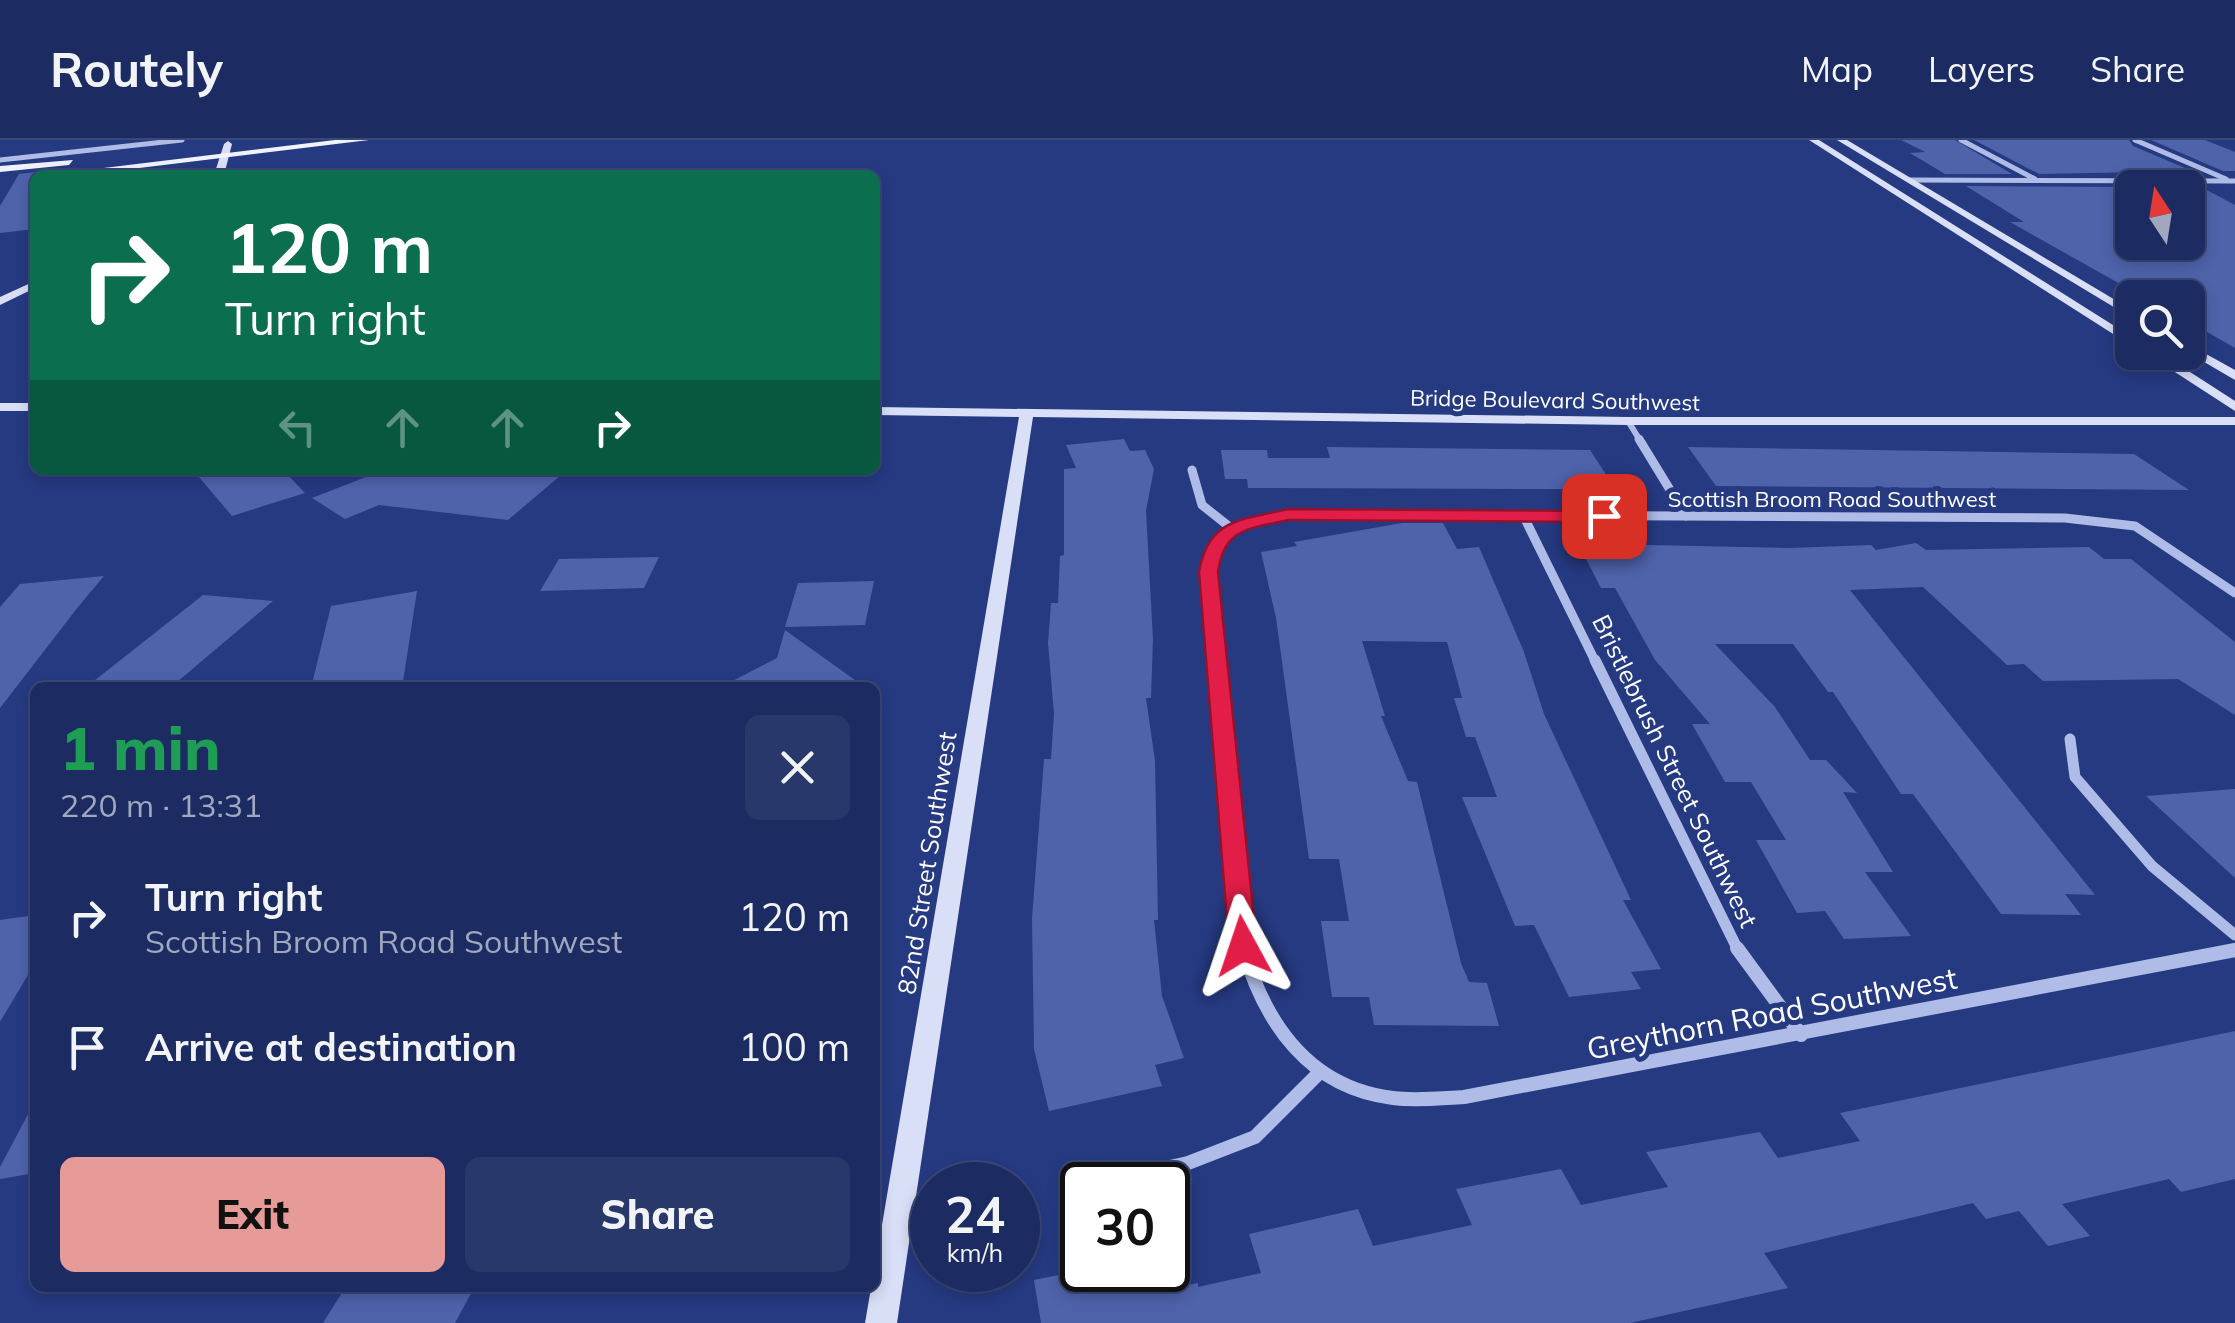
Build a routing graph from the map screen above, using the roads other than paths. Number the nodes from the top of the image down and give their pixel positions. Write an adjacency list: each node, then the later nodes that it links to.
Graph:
1 (182, 140): 9 (street)
2 (268, 140): 8 (main road)
3 (364, 140): 8 (main road)
4 (1813, 140): 21 (street)
5 (1841, 140): 14 (street)
6 (1961, 140): 16 (street)
7 (2135, 140): 17 (street)
8 (227, 150): 10 (main road); 11 (main road); 12 (street)
9 (0, 160)
10 (0, 170)
11 (87, 170)
12 (221, 170)
13 (30, 178): 15 (main road)
14 (1909, 180): 16 (street); 20 (street)
15 (0, 181)
16 (2038, 181): 17 (street)
17 (2233, 181)
18 (30, 287): 19 (street)
19 (0, 302)
20 (2115, 305)
21 (2115, 331)
22 (2205, 358): 24 (street)
23 (2178, 370): 25 (street)
24 (2235, 376)
25 (2235, 406)
26 (0, 407): 27 (street)
27 (30, 407)
28 (880, 410): 29 (street, Bridge Boulevard Southwest)
29 (1027, 412): 30 (street, Bridge Boulevard Southwest); 43 (street, 82nd Street Southwest)
30 (1628, 421): 31 (street, Bridge Boulevard Southwest); 33 (street)
31 (2235, 421)
32 (1192, 470): 35 (street)
33 (1686, 516): 34 (street, Scottish Broom Road Southwest); 36 (street, Scottish Broom Road Southwest)
34 (1524, 517): 35 (street, Scottish Broom Road Southwest); 40 (street, Bristlebrush Street Southwest)
35 (1231, 528): 41 (street)
36 (2235, 593)
37 (2070, 739): 38 (street)
38 (2235, 935)
39 (2235, 950): 40 (street, Greythorn Road Southwest)
40 (1801, 1035): 41 (street, Greythorn Road Southwest)
41 (1319, 1073): 42 (street)
42 (1190, 1162)
43 (881, 1323)

